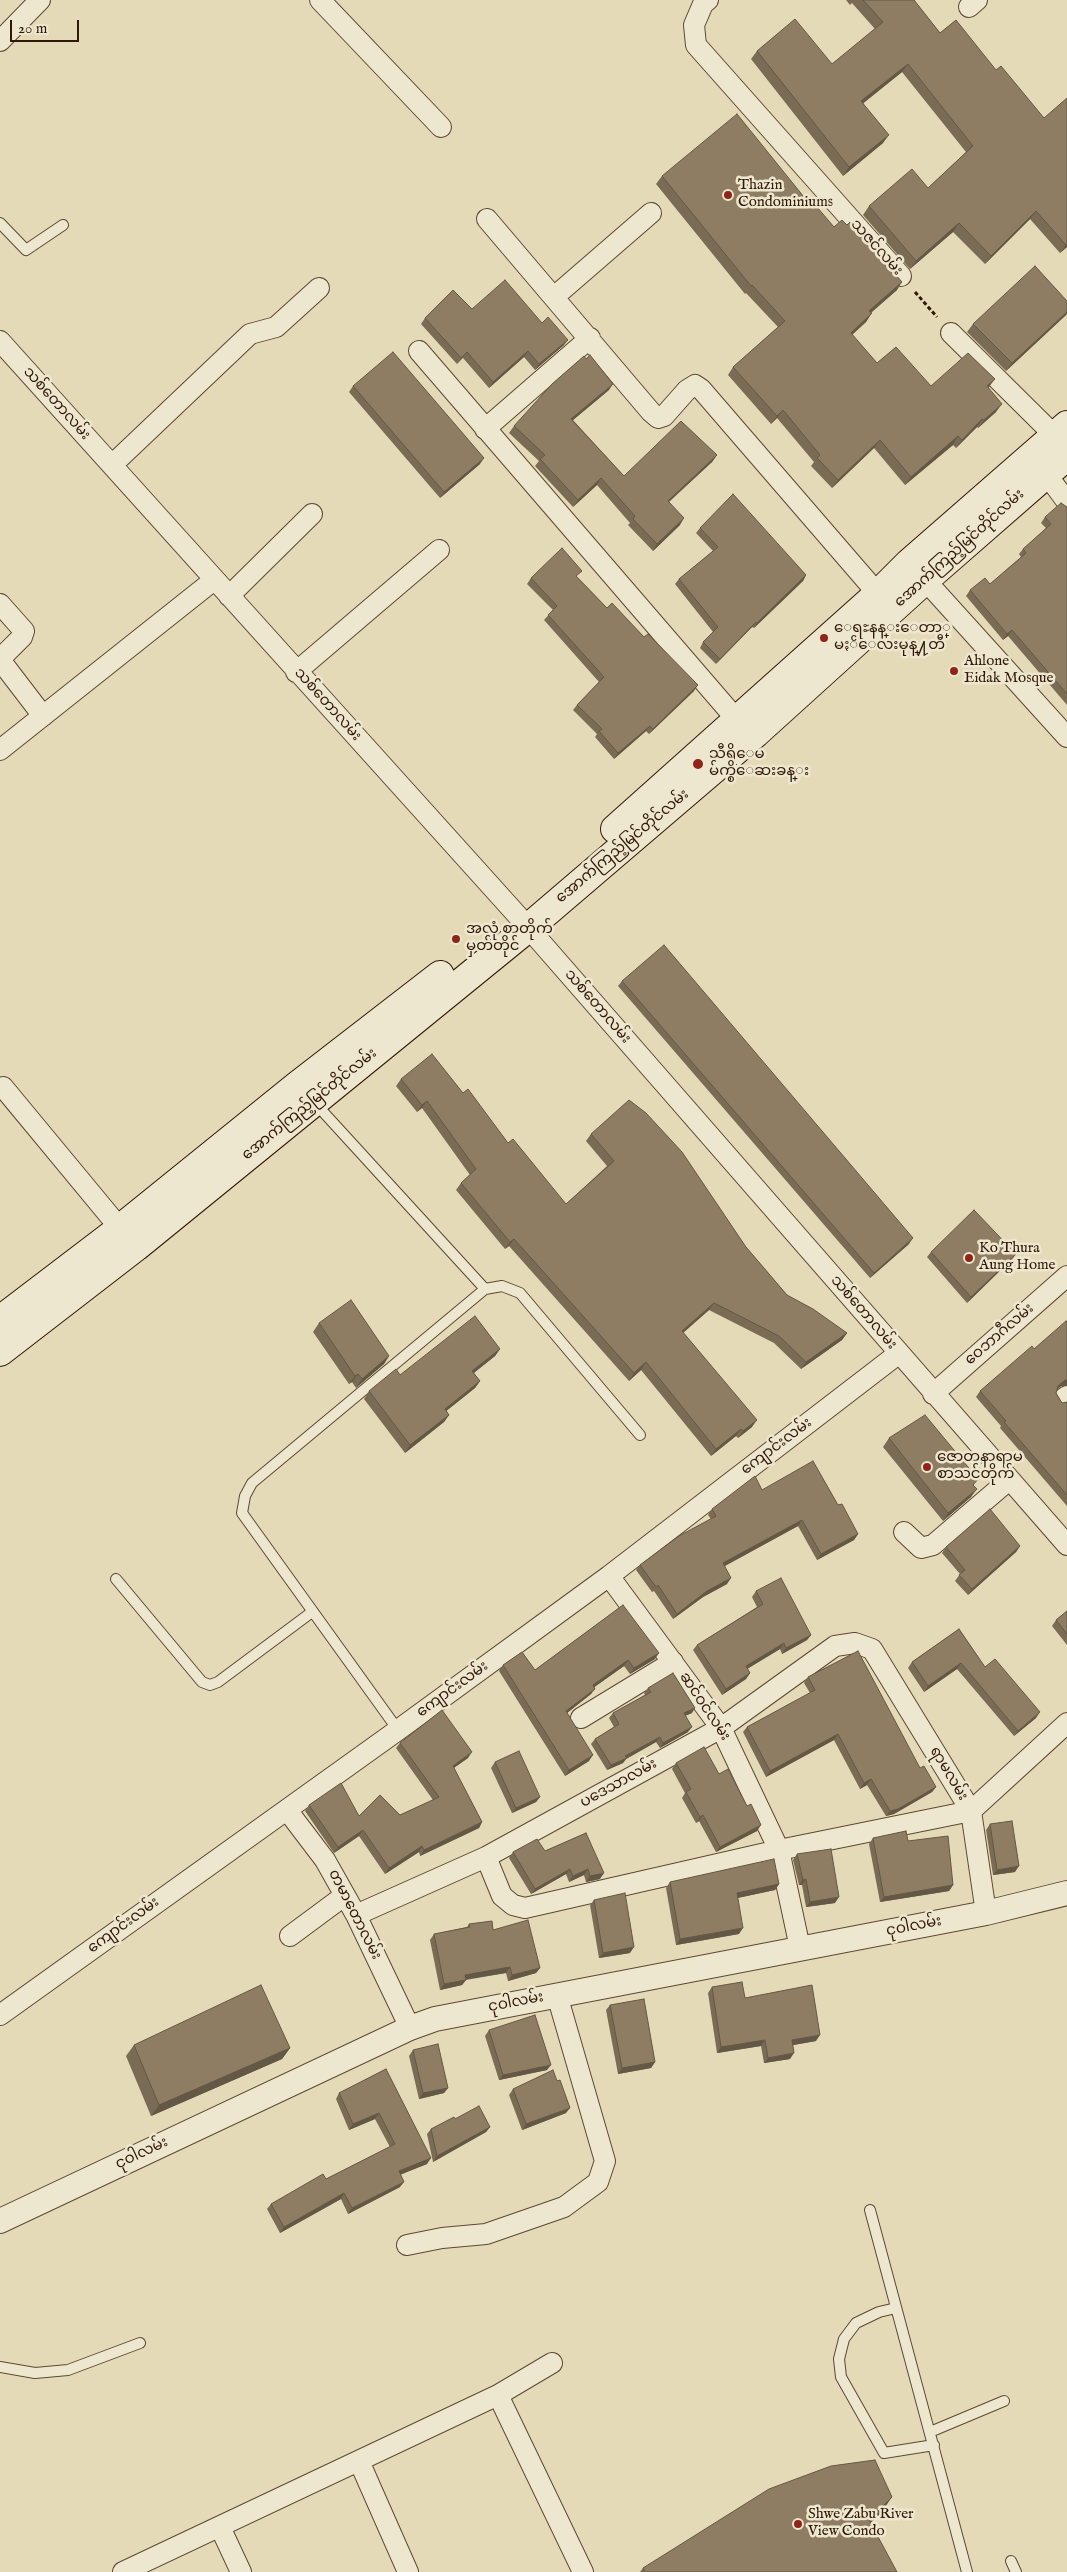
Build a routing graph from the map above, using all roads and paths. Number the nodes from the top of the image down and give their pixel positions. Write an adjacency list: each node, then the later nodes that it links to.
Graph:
1 (40, 0): 4 (street)
2 (320, 0): 5 (street)
3 (708, 0): 10 (street, သဇင်လမ်း)
4 (0, 41)
5 (441, 127)
6 (651, 213): 12 (street)
7 (487, 219): 12 (street)
8 (0, 223): 9 (lane)
9 (63, 225)
10 (901, 276): 13 (path, သဇင်လမ်း)
11 (319, 288): 20 (street)
12 (554, 297): 14 (street)
13 (951, 333): 18 (street)
14 (590, 338): 17 (street); 27 (street)
15 (0, 342): 20 (street, သစ်တောလမ်း)
16 (419, 351): 17 (street)
17 (486, 428): 31 (street)
18 (1063, 439): 19 (main road, အောက်ကြည့်မြင်တိုင်လမ်း)
19 (1039, 464): 21 (street); 24 (main road, အောက်ကြည့်မြင်တိုင်လမ်း)
20 (112, 465): 25 (street, သစ်တောလမ်း)
21 (1067, 502)
22 (312, 514): 26 (street)
23 (439, 550): 29 (street)
24 (917, 571): 27 (main road, အောက်ကြည့်မြင်တိုင်လမ်း); 32 (street)
25 (214, 580): 26 (street, သစ်တောလမ်း); 30 (street)
26 (229, 596): 29 (street, သစ်တောလမ်း)
27 (886, 601): 31 (main road, အောက်ကြည့်မြင်တိုင်လမ်း)
28 (0, 604): 30 (street)
29 (296, 672): 34 (street, သစ်တောလမ်း)
30 (43, 716): 33 (street)
31 (747, 726): 34 (main road, အောက်ကြည့်မြင်တိုင်လမ်း)
32 (1067, 737)
33 (0, 750)
34 (523, 922): 36 (main road, အောက်ကြည့်မြင်တိုင်လမ်း); 43 (street, သစ်တောလမ်း)
35 (4, 1087): 37 (street)
36 (306, 1093): 37 (main road, အောက်ကြည့်မြင်တိုင်လမ်း); 39 (lane)
37 (128, 1238): 40 (main road, အောက်ကြည့်မြင်တိုင်လမ်း)
38 (1067, 1276): 44 (street, ဝေဘာဂီလမ်း)
39 (485, 1289): 45 (lane); 51 (lane)
40 (51, 1297): 41 (main road, အောက်ကြည့်မြင်တိုင်လမ်း); 42 (main road, အောက်ကြည့်မြင်တိုင်လမ်း)
41 (0, 1320)
42 (0, 1352)
43 (898, 1354): 44 (street, သစ်တောလမ်း); 49 (street, ကျောင်းလမ်း)
44 (933, 1394): 46 (street, သစ်တောလမ်း)
45 (640, 1435)
46 (1009, 1480): 47 (street); 48 (street, သစ်တောလမ်း)
47 (904, 1532)
48 (1067, 1545)
49 (609, 1576): 53 (street, ဆင်ဝင်လမ်း); 57 (street, ကျောင်းလမ်း)
50 (116, 1579): 51 (lane)
51 (312, 1612): 57 (lane)
52 (872, 1649): 56 (street, ပဒေသာလမ်း); 59 (street, ရာမလမ်း)
53 (673, 1662): 54 (street); 56 (street, ဆင်ဝင်လမ်း)
54 (581, 1718)
55 (1067, 1724): 59 (street)
56 (721, 1728): 60 (street, ဆင်ဝင်လမ်း); 61 (street, ပဒေသာလမ်း)
57 (398, 1730): 58 (street, ကျောင်းလမ်း)
58 (286, 1810): 63 (street, တမာတောလမ်း); 69 (street, ကျောင်းလမ်း)
59 (971, 1811): 60 (street); 64 (street, ရာမလမ်း)
60 (779, 1850): 61 (street); 67 (street, ဆင်ဝင်လမ်း)
61 (486, 1857): 65 (street, ပဒေသာလမ်း)
62 (1067, 1893): 64 (street, ငုဝါလမ်း)
63 (344, 1896): 65 (street, တမာတောလမ်း); 66 (street)
64 (986, 1913): 67 (street, ငုဝါလမ်း)
65 (356, 1915): 70 (street, တမာတောလမ်း)
66 (290, 1936)
67 (800, 1948): 68 (street, ငုဝါလမ်း)
68 (557, 1995): 70 (street, ငုဝါလမ်း); 73 (street)
69 (0, 2015)
70 (410, 2028): 72 (street, ငုဝါလမ်း)
71 (870, 2210): 74 (lane)
72 (0, 2221)
73 (407, 2245)
74 (896, 2308): 80 (lane); 81 (lane)
75 (140, 2342): 77 (lane)
76 (552, 2363): 78 (street)
77 (0, 2367)
78 (498, 2395): 82 (street); 88 (street)
79 (1004, 2401): 80 (lane)
80 (930, 2432): 81 (lane)
81 (934, 2445): 89 (lane)
82 (359, 2461): 83 (street); 87 (street)
83 (220, 2527): 85 (street); 86 (street)
84 (1010, 2561): 90 (lane)
85 (123, 2572)
86 (241, 2572)
87 (408, 2572)
88 (583, 2572)
89 (967, 2572)
90 (1016, 2572)

